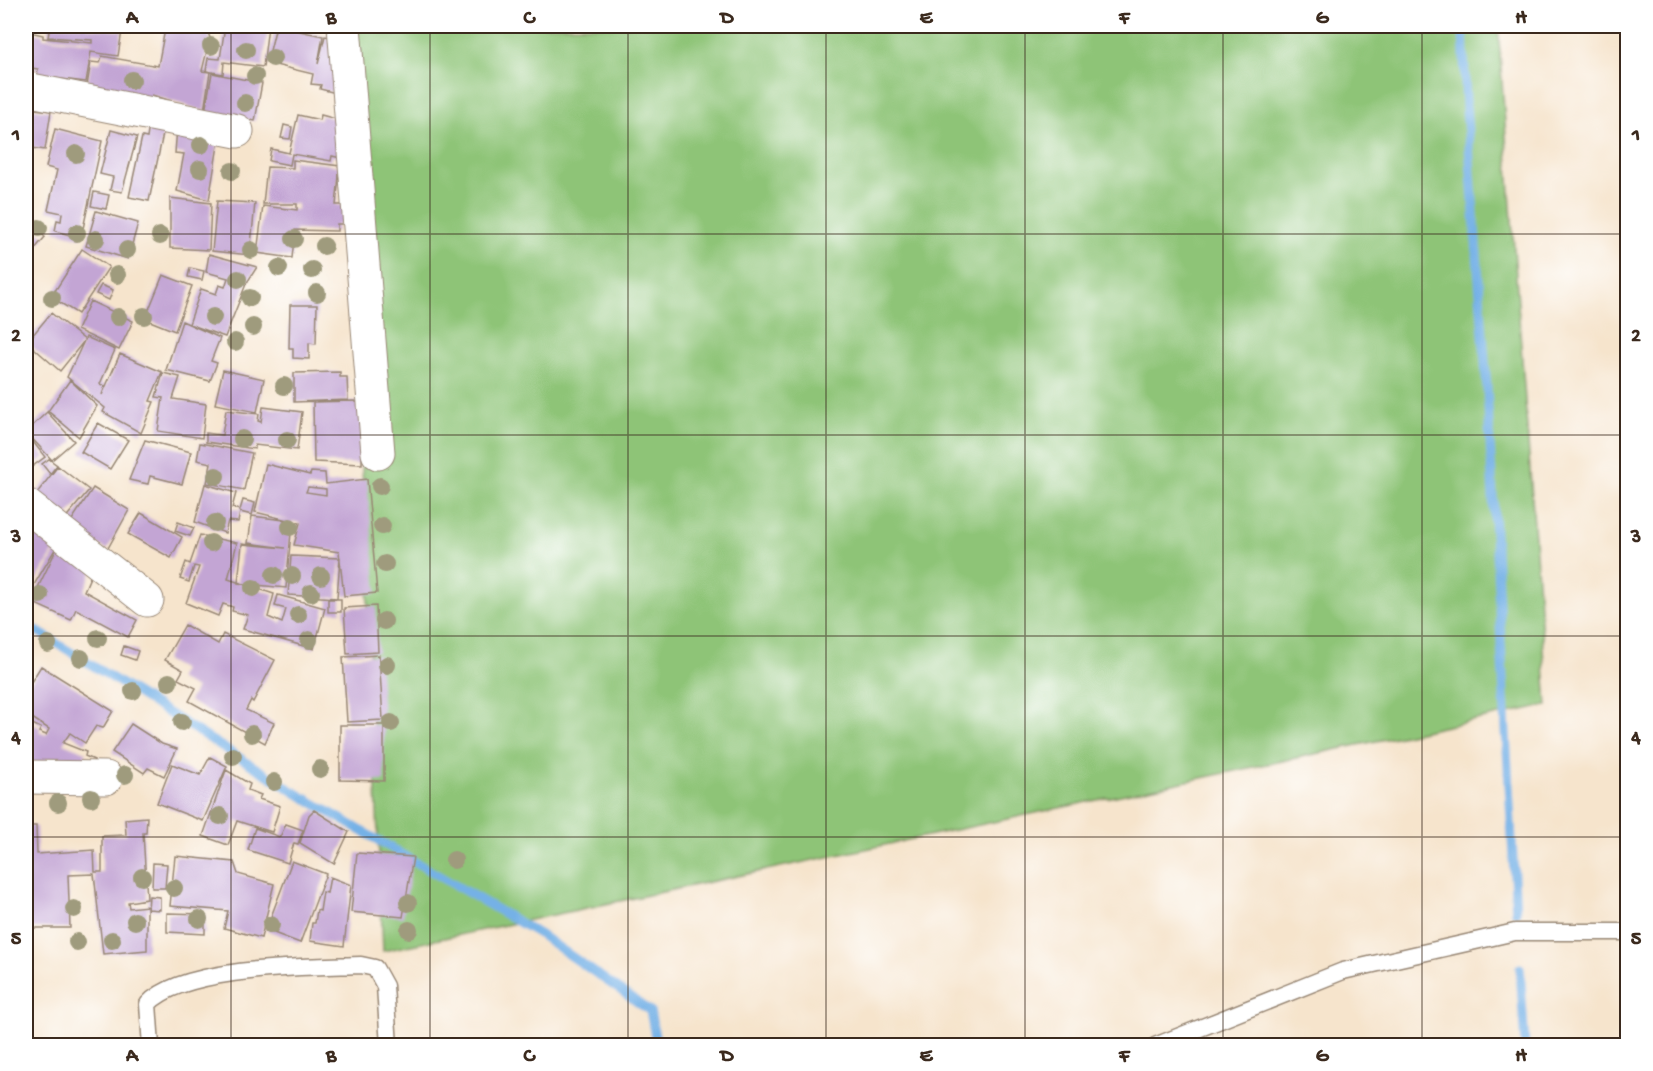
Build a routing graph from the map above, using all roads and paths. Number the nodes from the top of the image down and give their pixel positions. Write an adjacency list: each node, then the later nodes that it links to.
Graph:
1 (344, 26): 4 (street)
2 (26, 89): 3 (street)
3 (237, 131)
4 (378, 453)
5 (26, 506): 6 (street)
6 (147, 600)
7 (26, 777): 8 (street)
8 (106, 778)
9 (1628, 932): 10 (lane)
10 (1163, 1043)
11 (151, 1046): 12 (lane)
12 (389, 1046)

